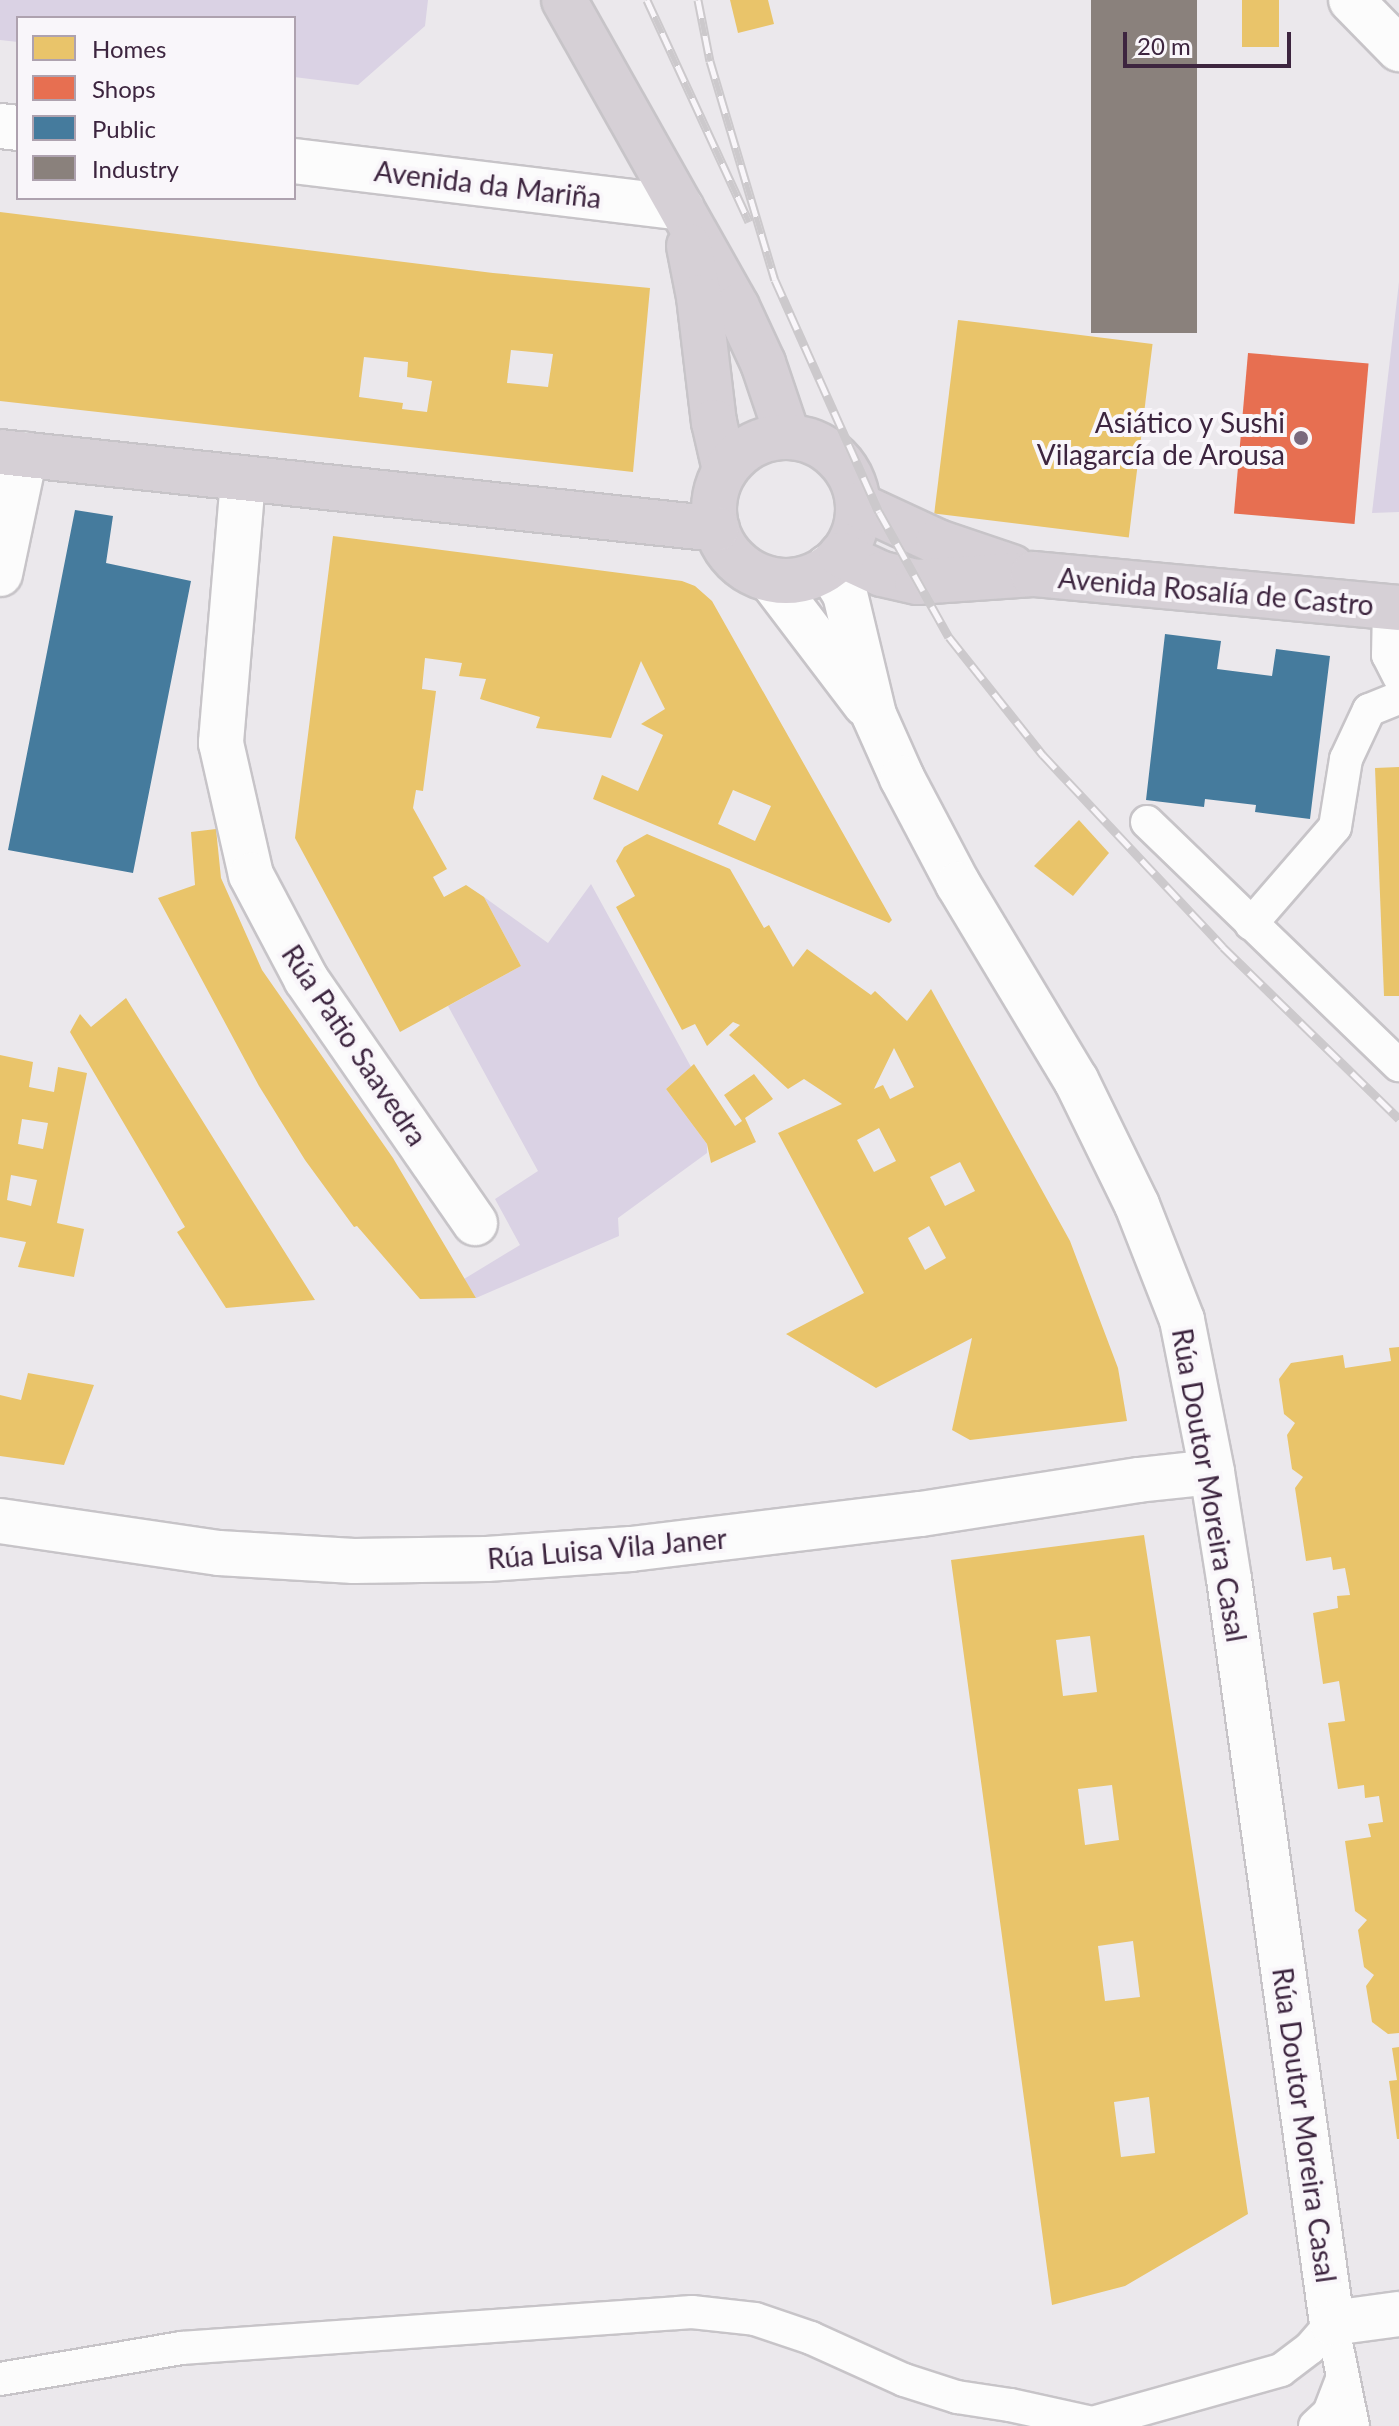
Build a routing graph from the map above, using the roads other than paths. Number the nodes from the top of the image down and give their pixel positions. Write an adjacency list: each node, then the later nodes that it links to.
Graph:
1 (564, 0): 5 (main road)
2 (1351, 0): 3 (street)
3 (1399, 49)
4 (296, 161): 5 (street, Avenida da Mariña)
5 (681, 208): 6 (main road); 8 (main road)
6 (788, 437): 8 (main road); 10 (main road)
7 (12, 454): 9 (main road); 13 (street)
8 (725, 470): 11 (main road)
9 (243, 480): 11 (main road); 23 (street, Rúa Patio Saavedra)
10 (858, 505): 12 (main road); 14 (main road)
11 (717, 529): 15 (main road)
12 (835, 561): 14 (main road); 15 (main road); 19 (street, Rúa Doutor Moreira Casal)
13 (0, 574)
14 (1033, 574): 16 (main road, Avenida Rosalía de Castro)
15 (771, 580): 19 (street, Rúa Doutor Moreira Casal)
16 (1394, 608): 17 (lane)
17 (1399, 677)
18 (1399, 698): 21 (lane)
19 (874, 715): 24 (street, Rúa Doutor Moreira Casal)
20 (1147, 822): 21 (lane)
21 (1251, 924): 22 (lane)
22 (1399, 1065)
23 (475, 1223)
24 (1212, 1472): 25 (street, Rúa Luisa Vila Janer); 27 (street, Rúa Doutor Moreira Casal)
25 (0, 1521)
26 (1399, 2314): 27 (street)
27 (1332, 2323): 29 (lane); 30 (lane)
28 (0, 2379): 30 (lane)
29 (1341, 2382): 31 (lane); 32 (lane)
30 (1086, 2425)
31 (1315, 2426)
32 (1353, 2426)

